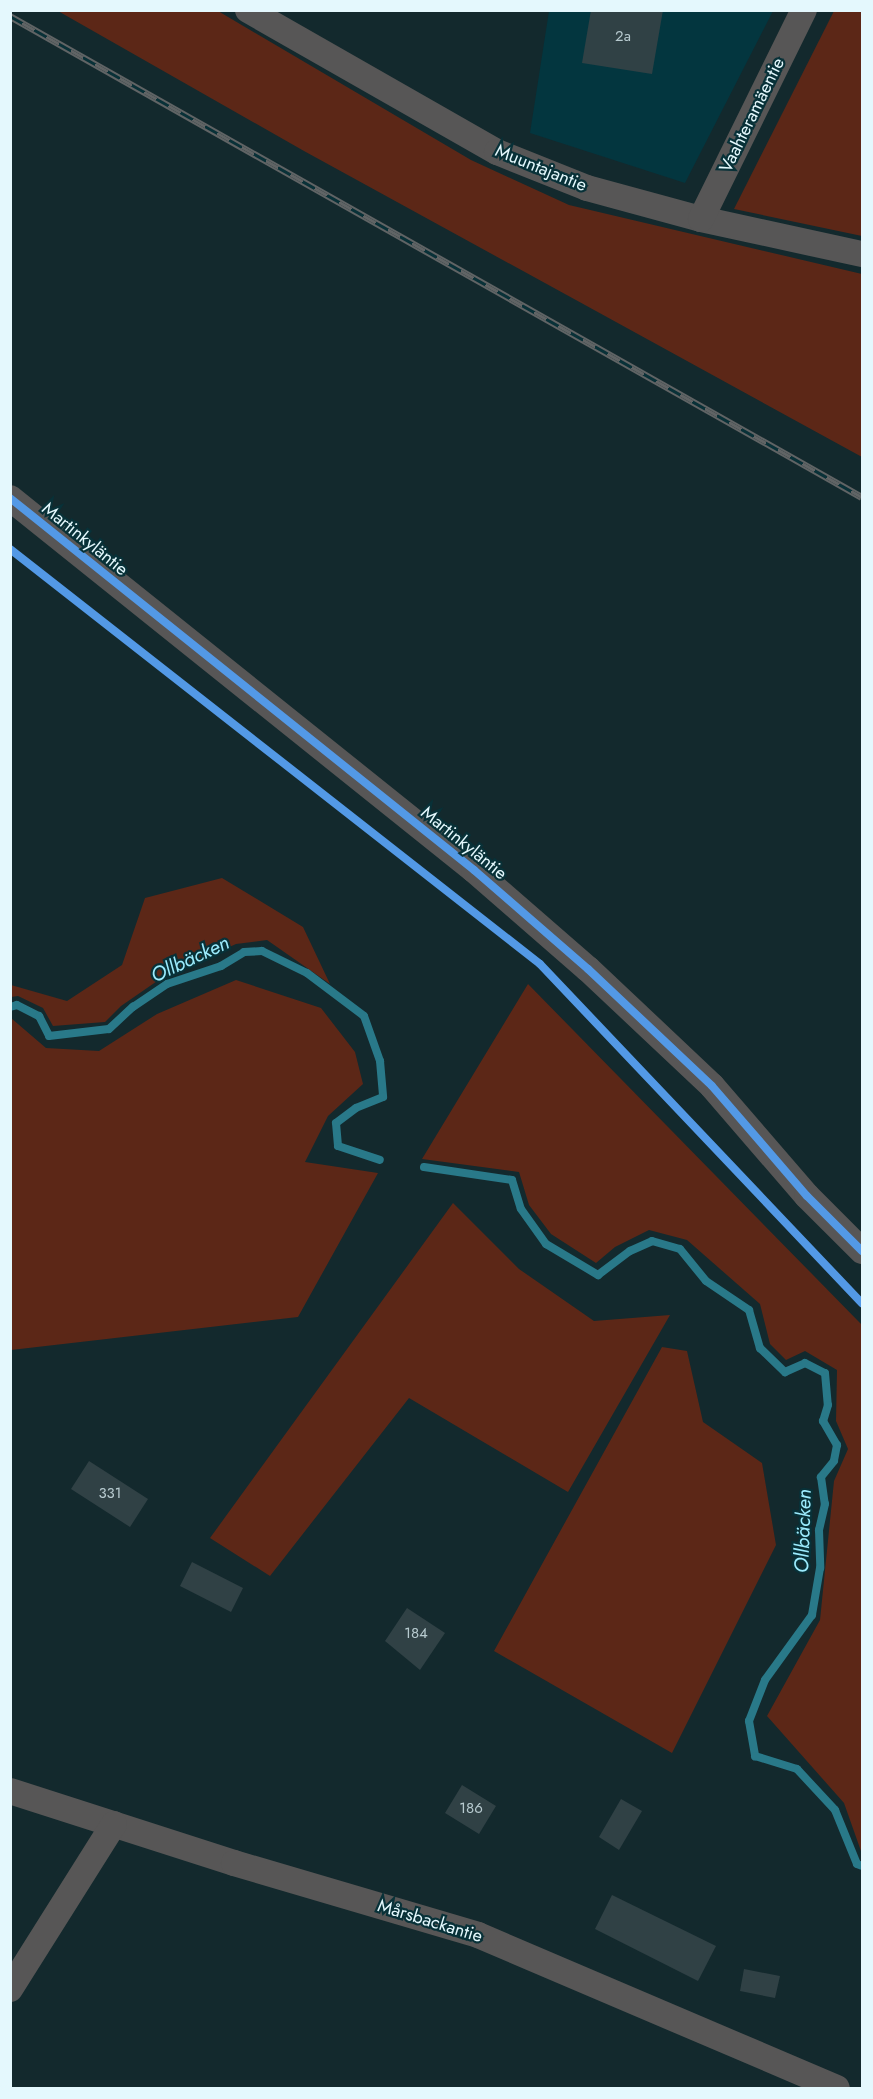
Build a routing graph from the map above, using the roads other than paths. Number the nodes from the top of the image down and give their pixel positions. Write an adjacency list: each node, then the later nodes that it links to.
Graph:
1 (248, 10): 3 (street, Muuntajantie)
2 (804, 10): 3 (street, Vaahteramäentie)
3 (701, 219): 4 (street, Muuntajantie)
4 (862, 254)
5 (10, 498): 6 (street, Martinkyläntie)
6 (862, 1251)
7 (10, 1791): 8 (street, Mårsbackantie)
8 (114, 1824): 9 (street); 10 (street, Mårsbackantie)
9 (10, 1989)
10 (837, 2088)

